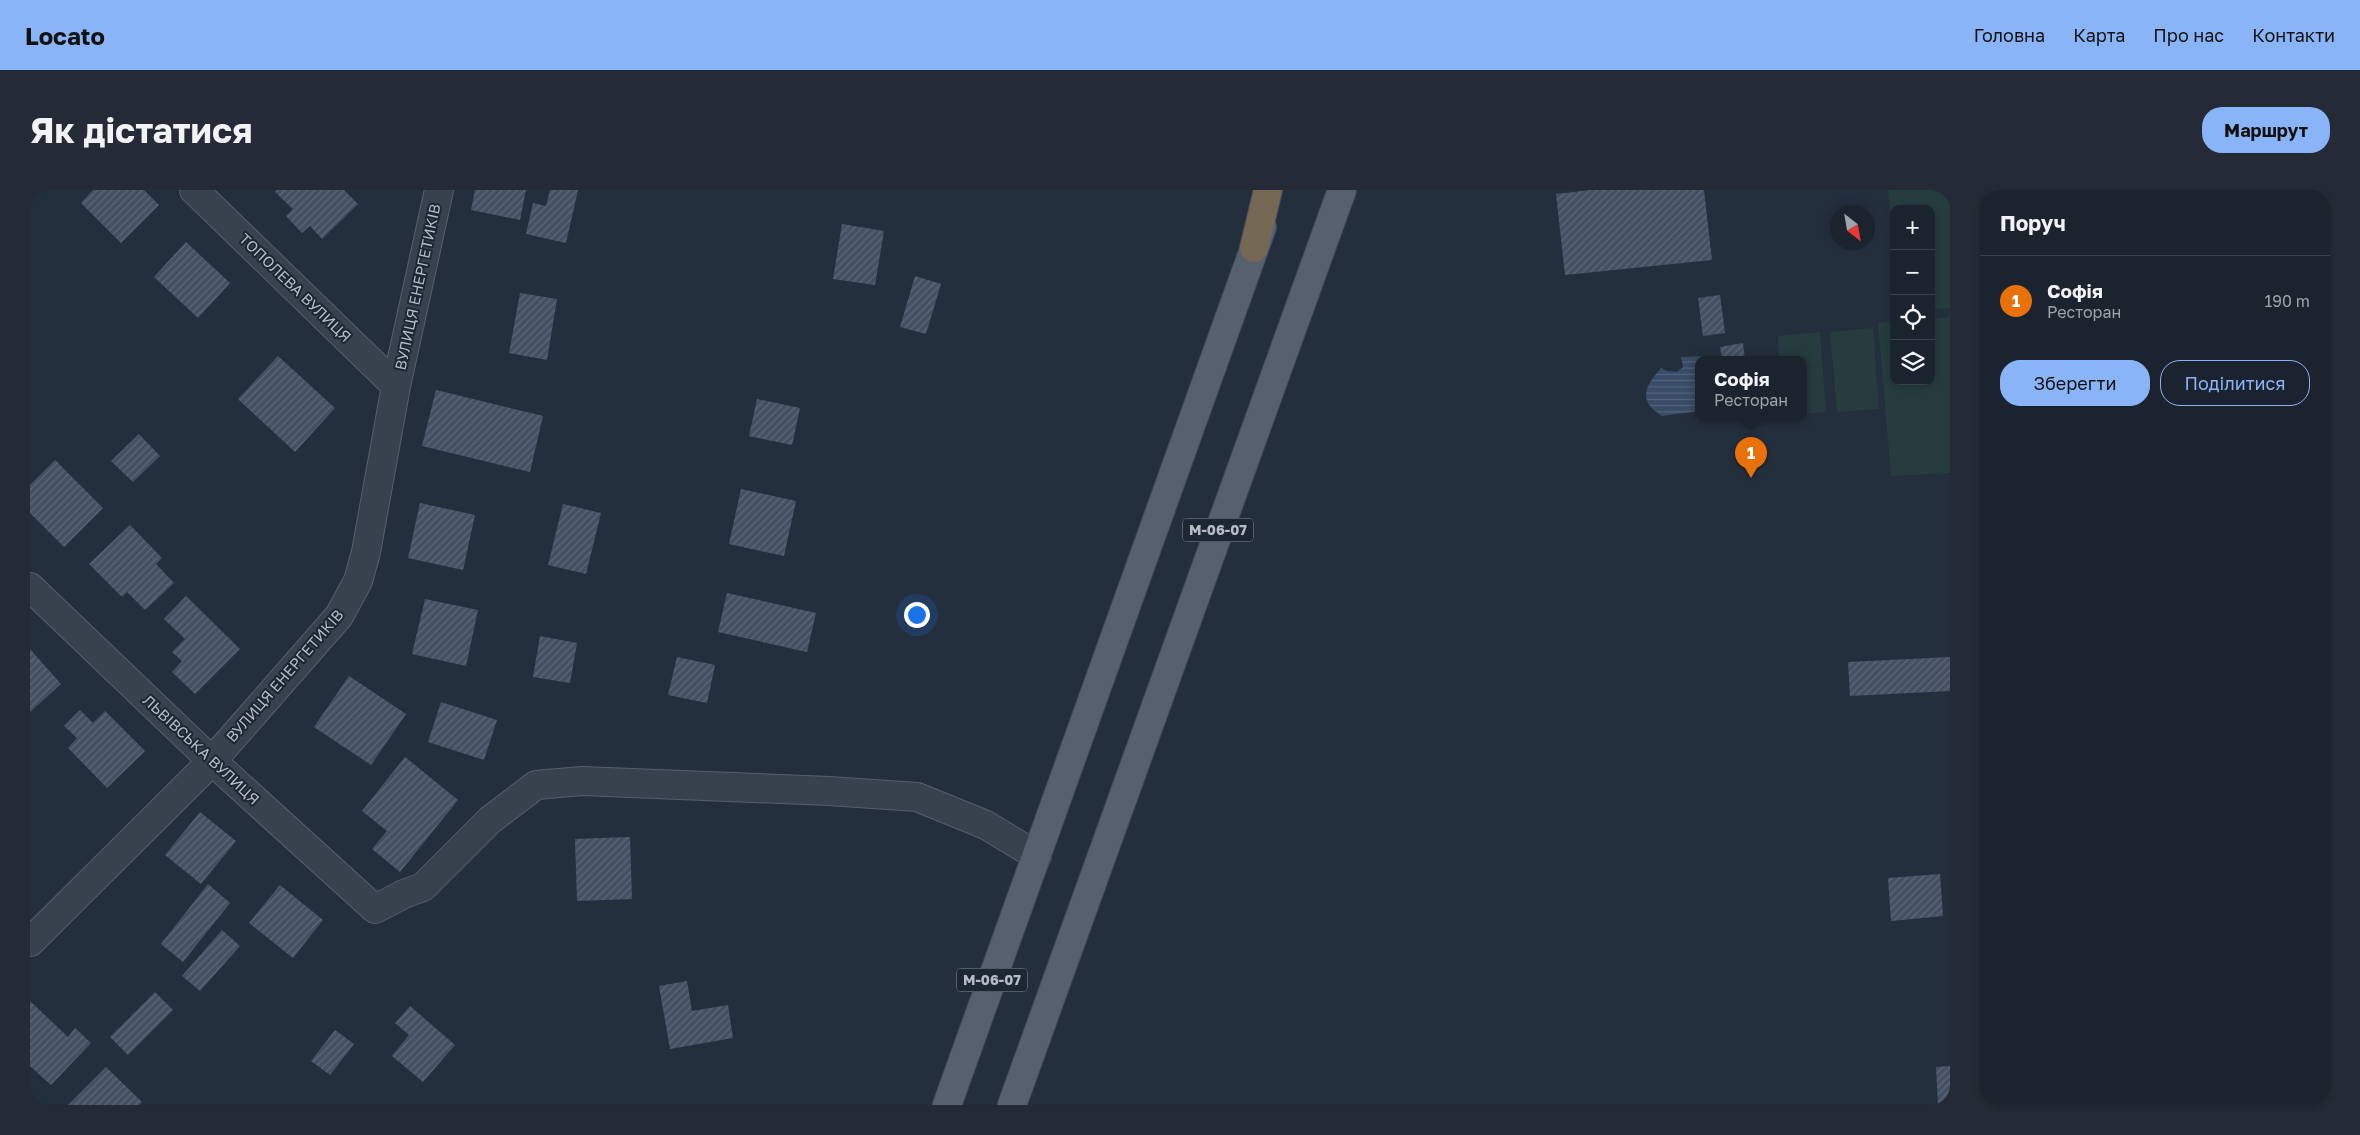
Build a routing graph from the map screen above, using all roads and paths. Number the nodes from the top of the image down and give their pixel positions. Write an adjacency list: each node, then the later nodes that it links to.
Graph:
1 (194, 190): 7 (street, ТОПОЛЕВА ВУЛИЦЯ)
2 (439, 190): 7 (street, ВУЛИЦЯ ЕНЕРГЕТИКІВ)
3 (1268, 190): 6 (highway)
4 (1275, 190): 6 (main road, М-06-07)
5 (1342, 190): 13 (main road, М-06-07)
6 (1254, 248): 10 (main road, М-06-07)
7 (396, 386): 9 (street, ВУЛИЦЯ ЕНЕРГЕТИКІВ)
8 (30, 587): 9 (street, ЛЬВІВСЬКА ВУЛИЦЯ)
9 (212, 761): 10 (street, ЛЬВІВСЬКА ВУЛИЦЯ); 11 (street, ВУЛИЦЯ ЕНЕРГЕТИКІВ)
10 (1037, 856): 12 (main road, М-06-07)
11 (30, 942)
12 (947, 1105)
13 (1012, 1105)

